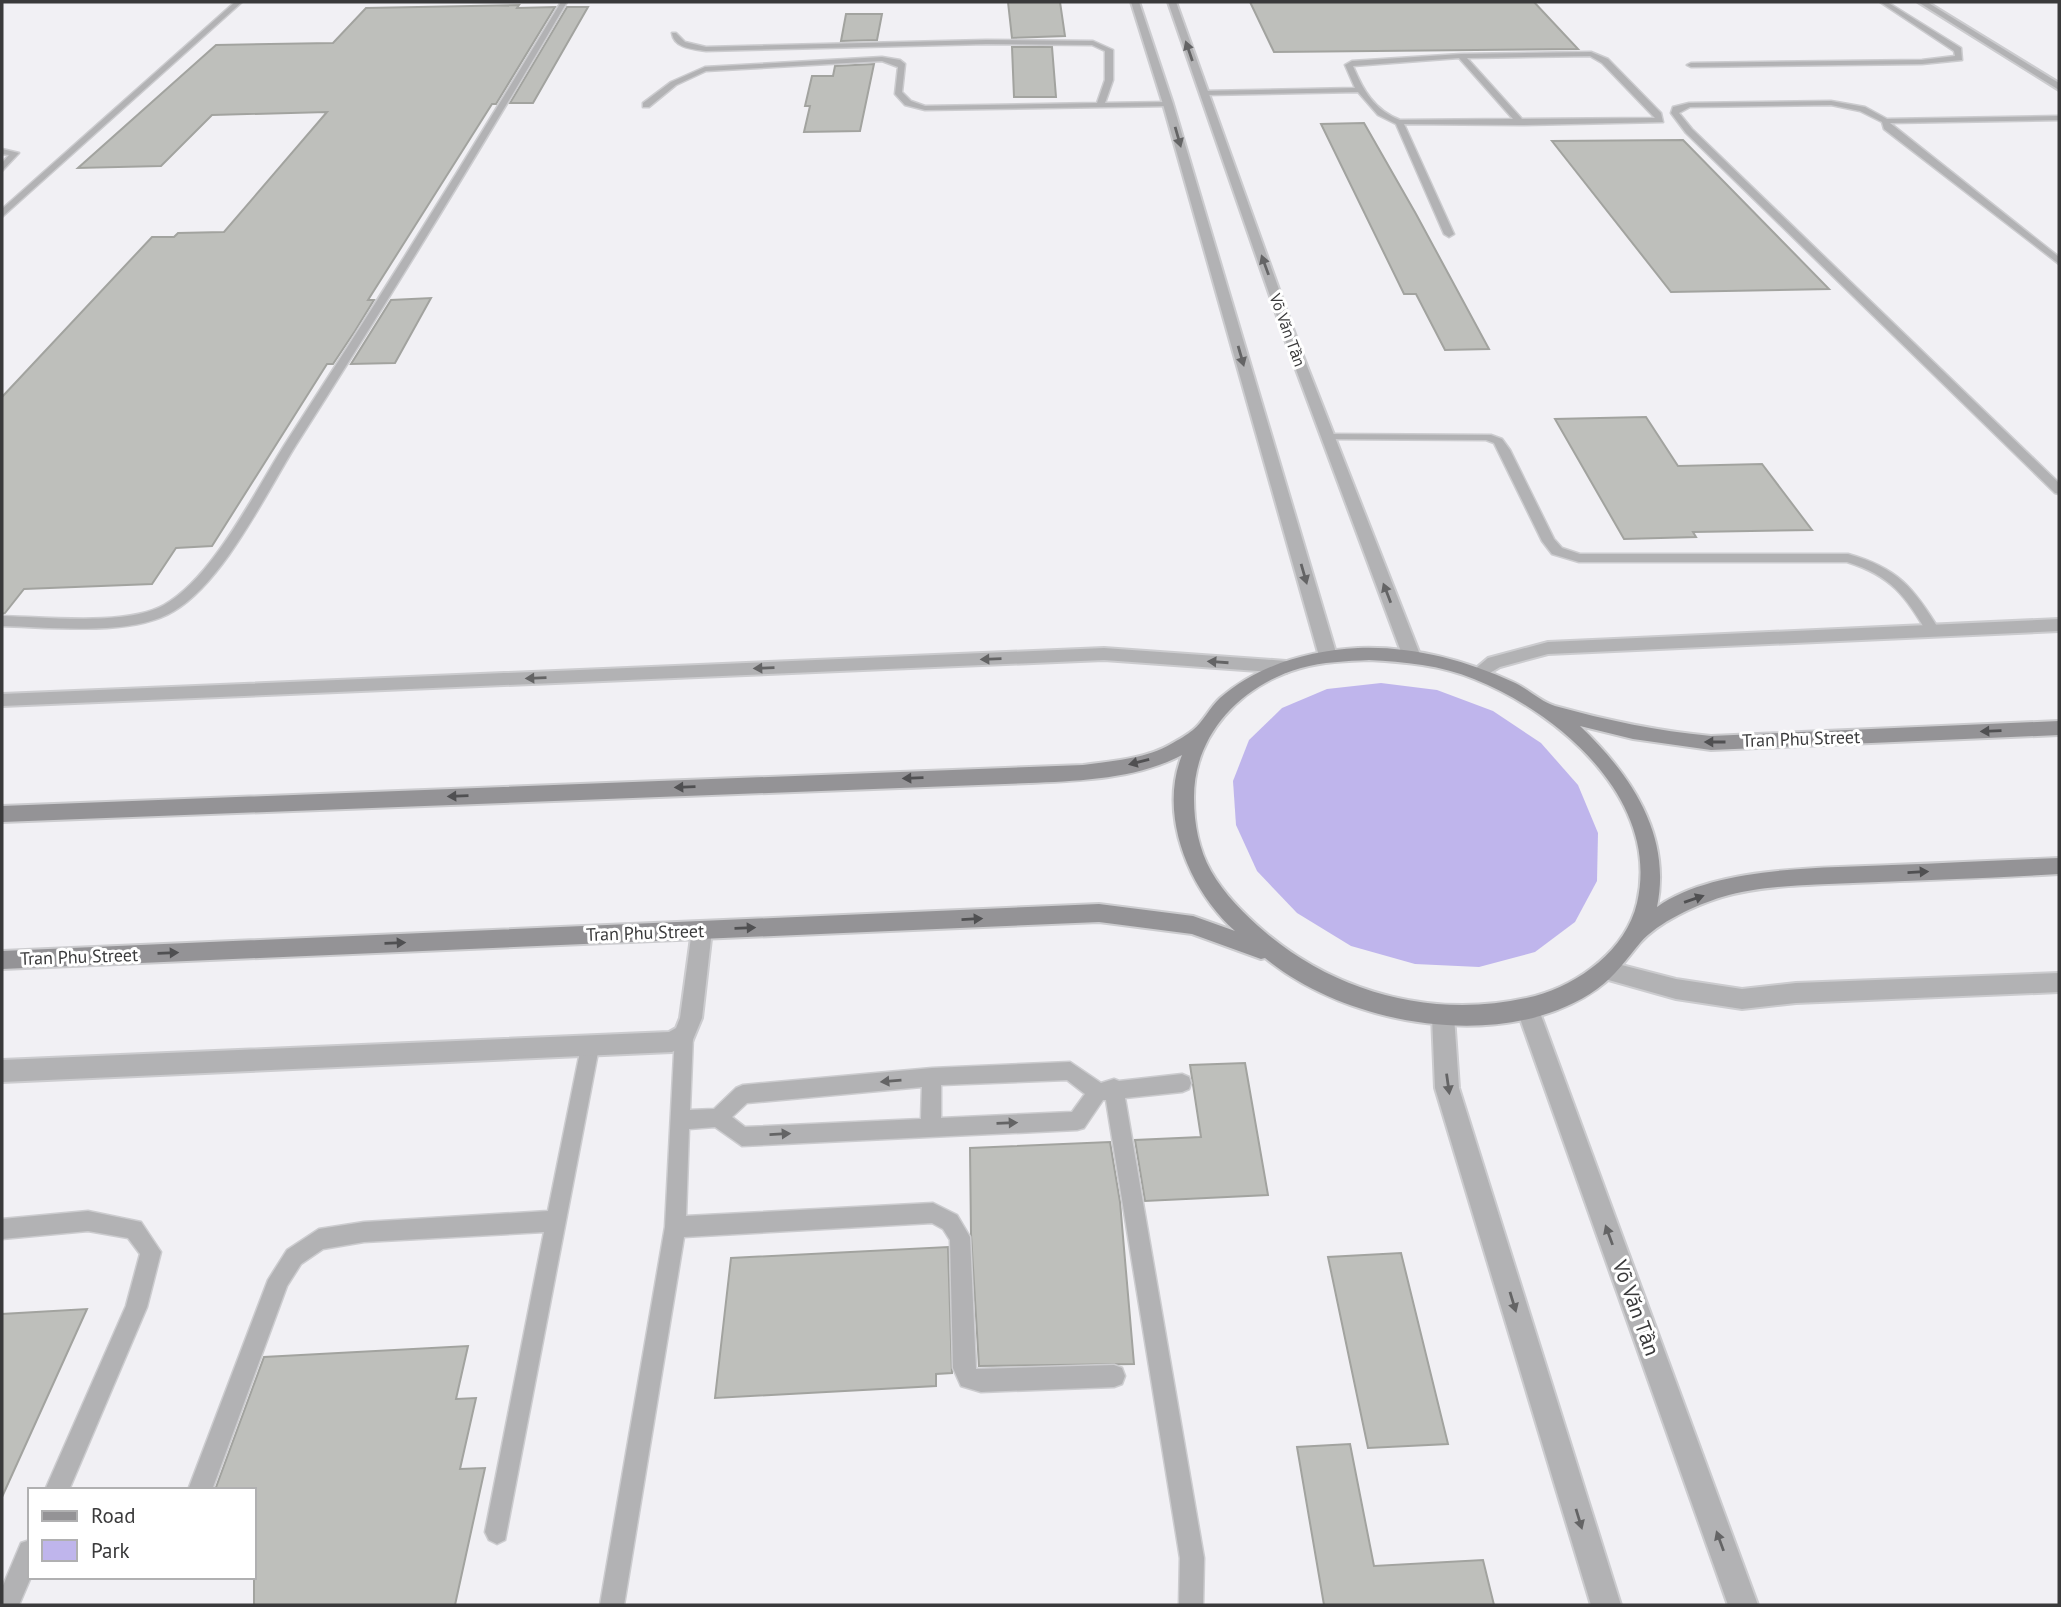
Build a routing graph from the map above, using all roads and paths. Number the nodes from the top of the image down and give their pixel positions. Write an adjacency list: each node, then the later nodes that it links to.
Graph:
1 (239, 2): 24 (lane)
2 (564, 2): 29 (lane)
3 (1135, 2): 16 (street)
4 (1171, 2): 14 (street, Võ Văn Tần, one-way to 4)
5 (1882, 2): 10 (lane)
6 (1922, 2): 12 (street)
7 (674, 34): 8 (lane)
8 (698, 48): 11 (lane); 15 (lane)
9 (1461, 56): 13 (lane); 21 (lane); 21 (lane)
10 (1691, 65)
11 (697, 71): 15 (lane); 17 (lane)
12 (2057, 84)
13 (1359, 90): 14 (lane); 20 (lane)
14 (1204, 93): 27 (street, Võ Văn Tần, one-way to 14)
15 (1101, 104): 16 (lane)
16 (1168, 104): 32 (street, one-way to 32)
17 (646, 105)
18 (2059, 118): 19 (lane)
19 (1886, 121): 26 (lane); 28 (lane)
20 (1399, 122): 21 (lane); 25 (lane)
21 (1521, 123)
22 (2, 152): 23 (lane)
23 (2, 168)
24 (2, 214)
25 (1449, 234)
26 (2059, 261)
27 (1328, 437): 31 (lane); 33 (street, Võ Văn Tần, one-way to 27)
28 (2059, 490)
29 (2, 621)
30 (2059, 625): 31 (street)
31 (1933, 631): 35 (street)
32 (1328, 656): 33 (main road); 34 (main road)
33 (1412, 657): 35 (main road)
34 (1286, 667): 36 (street, one-way to 36); 39 (main road)
35 (1478, 674): 37 (main road)
36 (2, 700)
37 (1547, 709): 38 (main road, Tran Phu Street, one-way to 37); 43 (main road)
38 (2059, 728)
39 (1200, 734): 40 (main road, one-way to 40); 44 (main road)
40 (2, 814)
41 (2059, 866): 43 (main road, one-way to 41)
42 (702, 930): 44 (main road, Tran Phu Street, one-way to 44); 45 (main road, Tran Phu Street, one-way to 42); 50 (street)
43 (1636, 934): 46 (main road)
44 (1282, 957): 49 (main road)
45 (2, 961)
46 (1606, 970): 47 (street); 48 (main road)
47 (2059, 983)
48 (1528, 1010): 49 (main road); 71 (street, Võ Văn Tần, one-way to 48)
49 (1443, 1016): 70 (street, one-way to 70)
50 (684, 1035): 51 (street); 57 (lane)
51 (590, 1047): 52 (street); 59 (lane)
52 (2, 1071)
53 (932, 1077): 55 (lane); 56 (lane, one-way to 56); 58 (lane)
54 (1182, 1083): 55 (lane)
55 (1106, 1090): 58 (lane, one-way to 55); 69 (lane)
56 (718, 1118): 57 (lane); 58 (lane, one-way to 58)
57 (679, 1120): 60 (lane)
58 (931, 1126)
59 (556, 1221): 64 (lane); 65 (lane)
60 (675, 1227): 62 (lane); 68 (lane)
61 (2, 1229): 63 (lane)
62 (1114, 1376)
63 (58, 1488)
64 (201, 1488)
65 (497, 1532)
66 (28, 1557): 67 (lane)
67 (7, 1605)
68 (612, 1605)
69 (1191, 1605)
70 (1606, 1605)
71 (1743, 1605)

